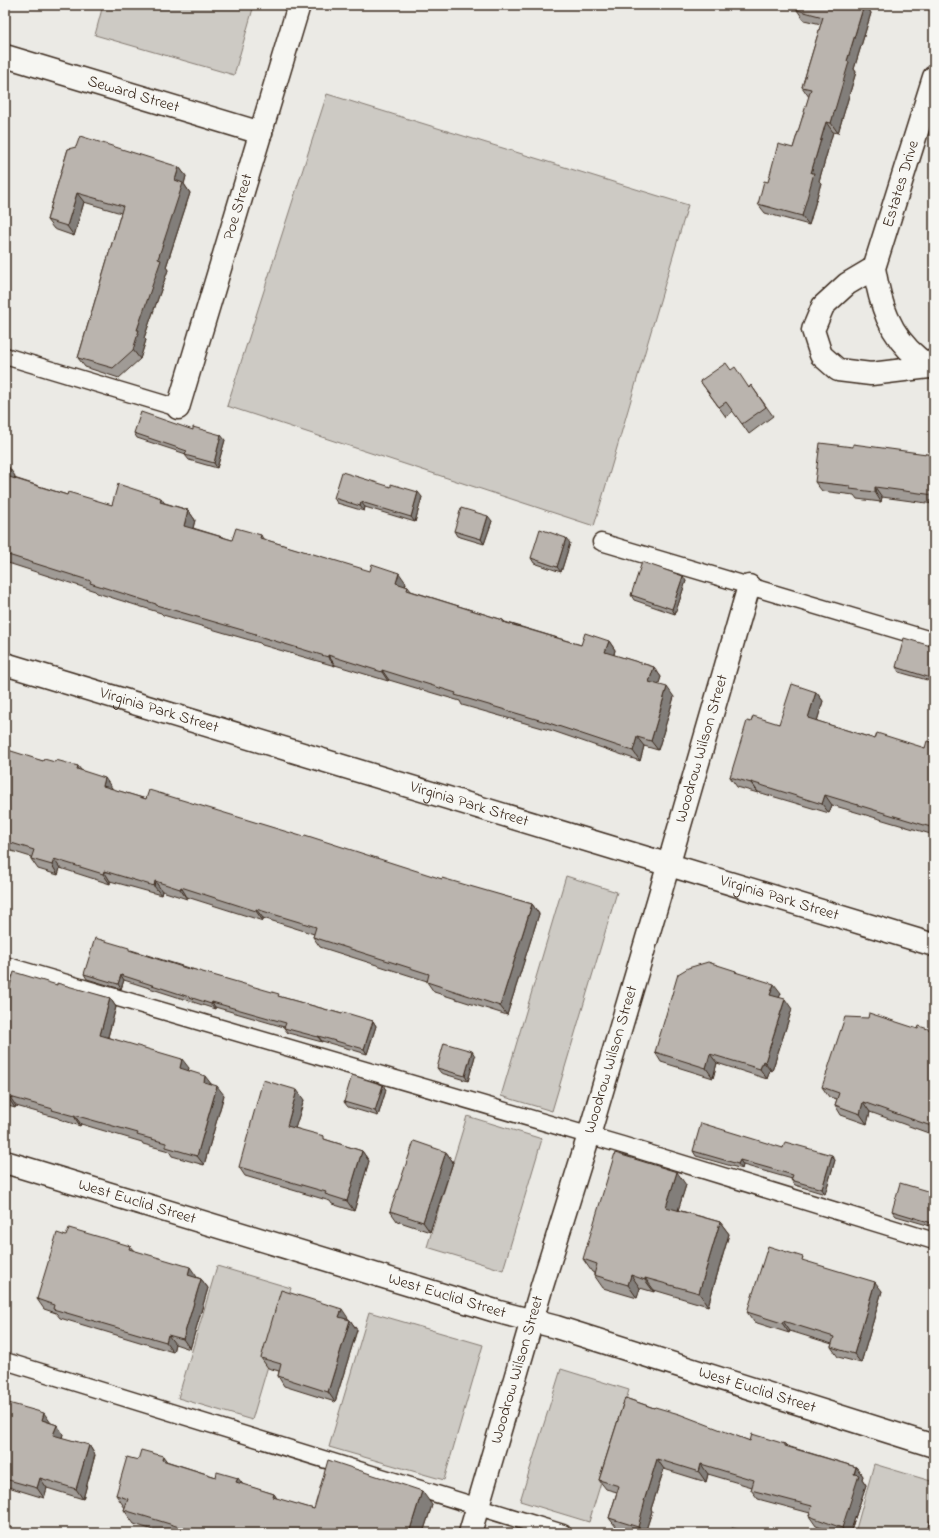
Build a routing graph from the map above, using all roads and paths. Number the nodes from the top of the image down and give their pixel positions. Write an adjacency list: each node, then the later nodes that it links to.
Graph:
1 (299, 5): 4 (street, Poe Street)
2 (5, 56): 4 (street, Seward Street)
3 (934, 77): 5 (street, Estates Drive)
4 (261, 133): 8 (street, Poe Street)
5 (874, 268): 7 (street, Estates Drive); 7 (street, Estates Drive)
6 (5, 356): 8 (lane)
7 (931, 367)
8 (178, 408)
9 (601, 542): 10 (lane)
10 (749, 586): 11 (lane); 13 (street, Woodrow Wilson Street)
11 (934, 641)
12 (5, 664): 13 (street, Virginia Park Street)
13 (668, 865): 14 (street, Virginia Park Street); 16 (street, Woodrow Wilson Street)
14 (934, 945)
15 (5, 965): 16 (lane)
16 (589, 1135): 18 (lane); 19 (street, Woodrow Wilson Street)
17 (5, 1162): 19 (street, West Euclid Street)
18 (934, 1241)
19 (532, 1322): 21 (street, West Euclid Street); 22 (street, Woodrow Wilson Street)
20 (5, 1362): 22 (lane)
21 (934, 1446)
22 (478, 1507): 23 (street, Woodrow Wilson Street); 24 (lane)
23 (470, 1533)
24 (563, 1533)

